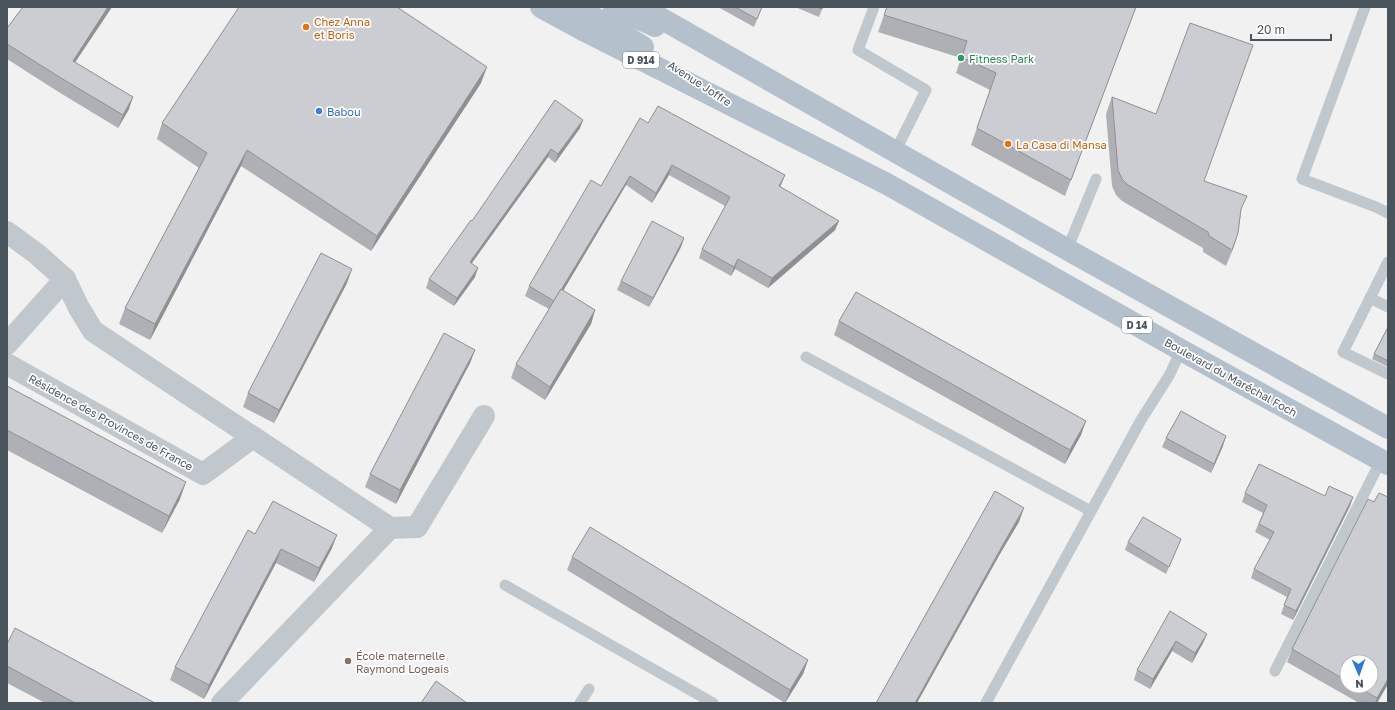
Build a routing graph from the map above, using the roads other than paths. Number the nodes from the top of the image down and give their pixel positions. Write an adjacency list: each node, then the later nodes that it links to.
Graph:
1 (541, 7): 8 (main road, Avenue Joffre / D 914)
2 (575, 7): 8 (main road, Avenue Joffre / D 914)
3 (614, 7): 7 (main road)
4 (641, 7): 7 (main road)
5 (874, 7): 9 (lane)
6 (1365, 7): 12 (lane)
7 (763, 76): 9 (main road)
8 (743, 111): 11 (main road, Avenue Joffre / D 914)
9 (904, 157): 14 (main road)
10 (1096, 179): 14 (lane)
11 (887, 184): 20 (main road, Boulevard du Maréchal Foch / D 14)
12 (1388, 213)
13 (7, 232): 16 (street)
14 (1067, 250): 25 (main road)
15 (1388, 262): 17 (lane)
16 (65, 279): 19 (street); 26 (street)
17 (1370, 298): 18 (lane); 23 (lane)
18 (1388, 306)
19 (7, 344)
20 (1181, 350): 27 (main road, Boulevard du Maréchal Foch / D 14); 28 (lane)
21 (806, 358): 28 (lane)
22 (7, 364): 26 (street, Résidence des Provinces de France)
23 (1388, 374)
24 (484, 416): 29 (street)
25 (1388, 428)
26 (253, 437): 29 (street)
27 (1384, 462): 31 (lane)
28 (1091, 511): 36 (lane)
29 (390, 528): 33 (street)
30 (506, 585): 35 (lane)
31 (1275, 671)
32 (589, 689): 34 (lane)
33 (222, 703)
34 (580, 703)
35 (713, 703)
36 (986, 703)

